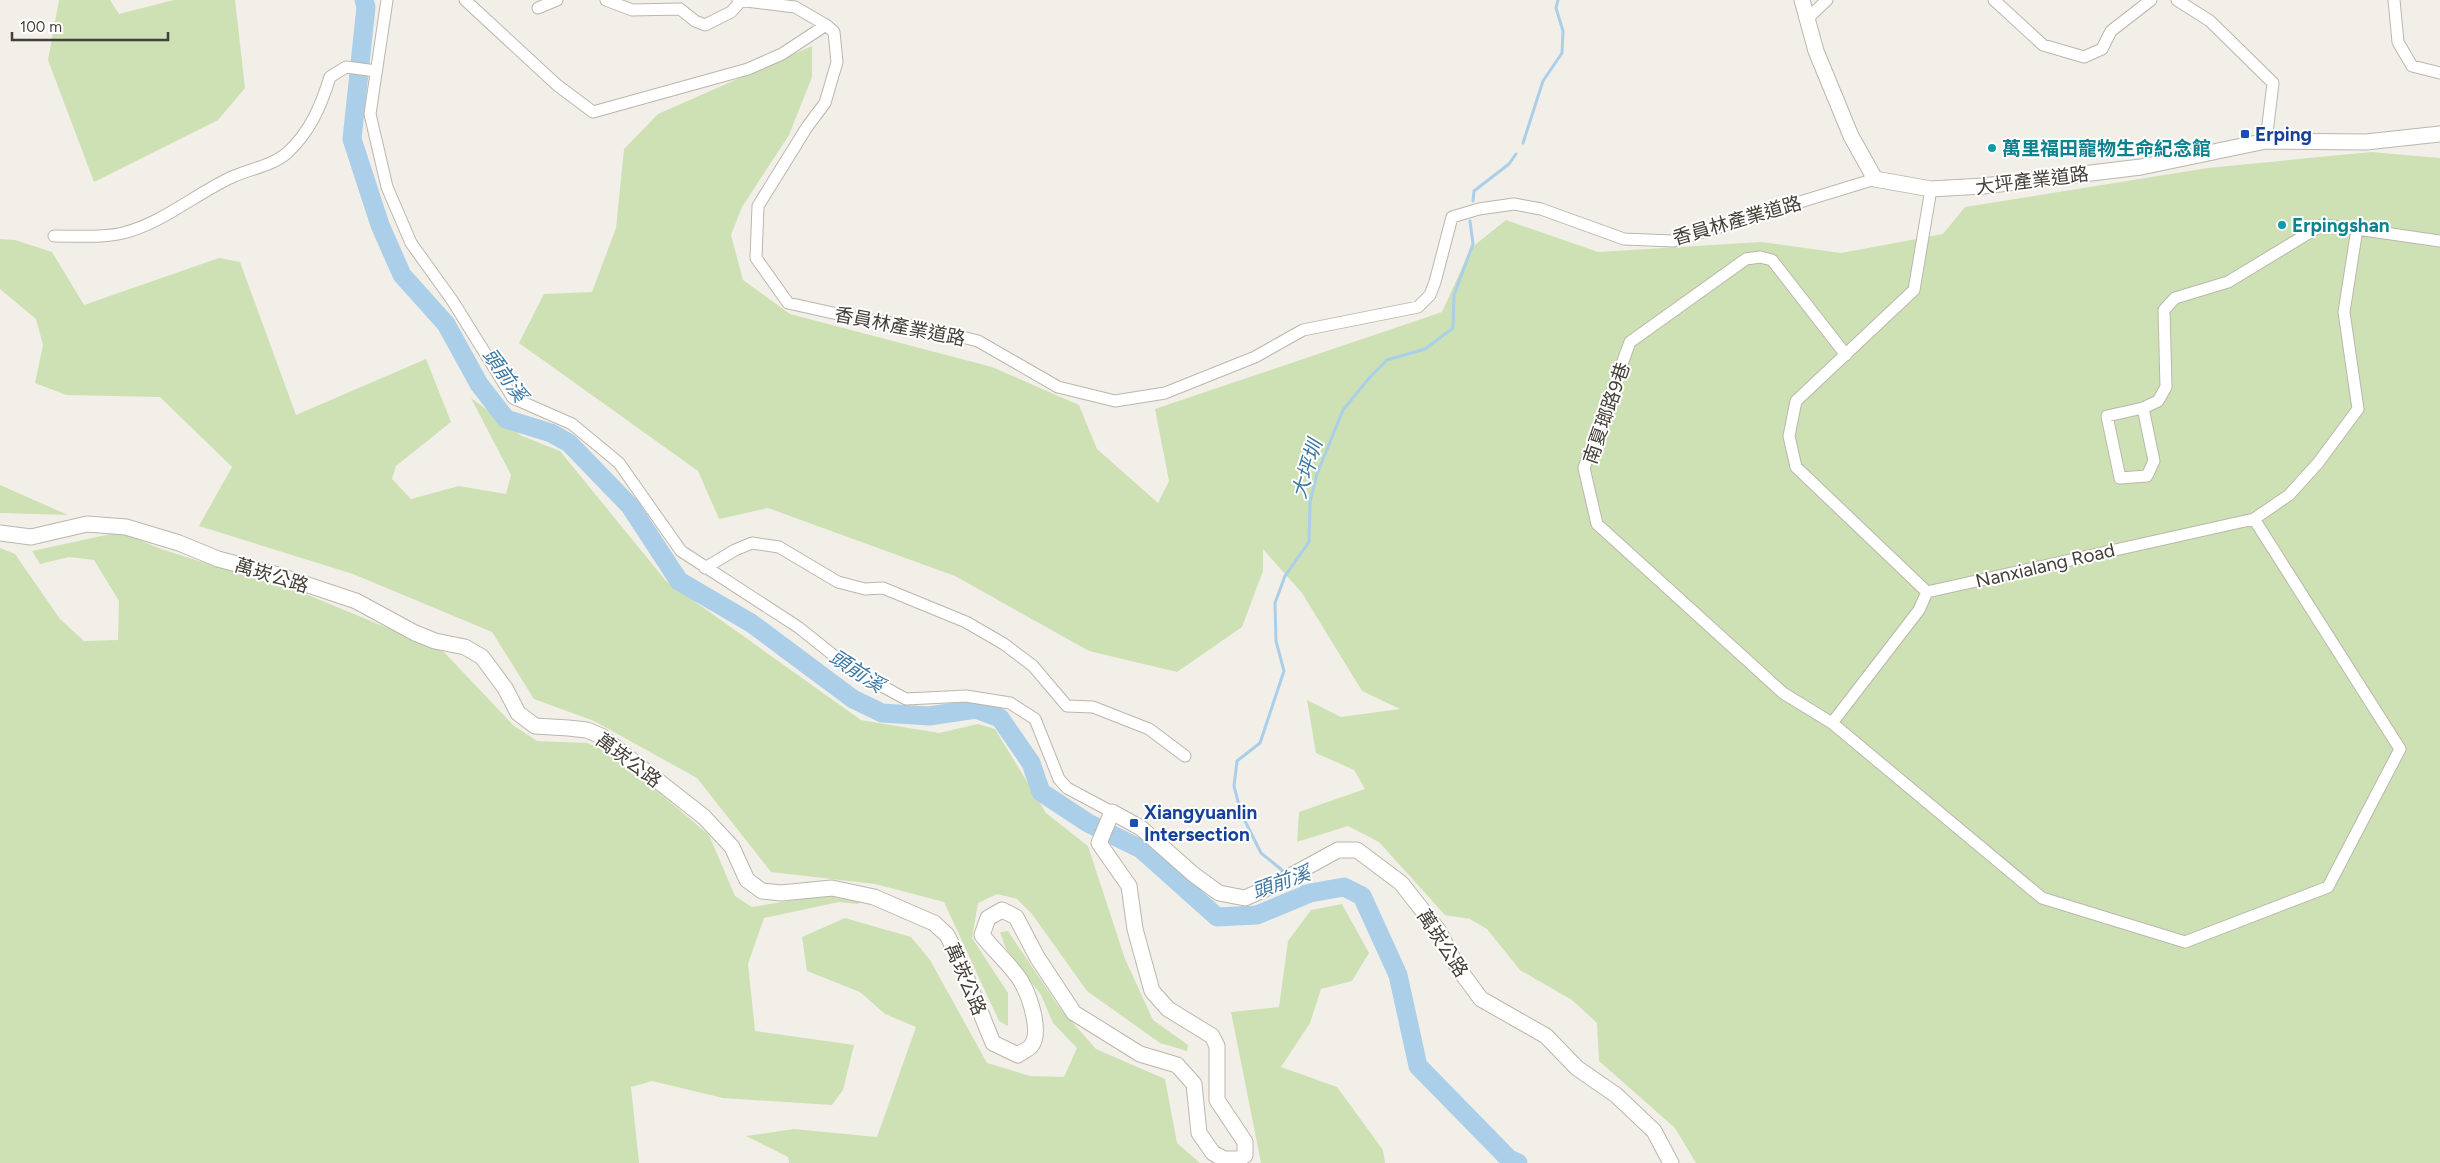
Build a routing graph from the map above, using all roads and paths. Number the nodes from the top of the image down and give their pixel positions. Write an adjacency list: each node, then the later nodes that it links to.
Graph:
1 (388, 0): 15 (street)
2 (465, 0): 14 (street)
3 (557, 0): 12 (street)
4 (606, 0): 11 (street)
5 (1802, 0): 13 (street)
6 (1827, 0): 13 (street)
7 (1994, 0): 8 (street)
8 (2150, 0)
9 (2177, 0): 18 (street)
10 (2394, 0): 16 (street)
11 (739, 1): 14 (street)
12 (538, 8)
13 (1808, 18): 19 (street)
14 (826, 25): 19 (street, 香員林產業道路)
15 (376, 71): 22 (street); 28 (street)
16 (2440, 73)
17 (2440, 134): 18 (street, 大坪產業道路)
18 (2266, 141): 20 (street, 大坪產業道路)
19 (1875, 179): 20 (street, 大坪產業道路)
20 (1931, 189): 24 (street)
21 (2356, 229): 23 (street); 25 (street); 26 (street, Nanxialang Road)
22 (54, 236)
23 (2440, 241)
24 (1846, 355): 29 (street); 30 (street, 南夏瑯路9巷)
25 (2143, 408): 25 (street)
26 (2254, 519): 29 (street, Nanxialang Road); 30 (street, 南夏瑯路9巷)
27 (0, 533): 32 (street, 萬崁公路)
28 (705, 568): 31 (street); 32 (street)
29 (1927, 592): 30 (street)
30 (1832, 723)
31 (1185, 756)
32 (1112, 812): 33 (street, 萬崁公路)
33 (1671, 1163)

